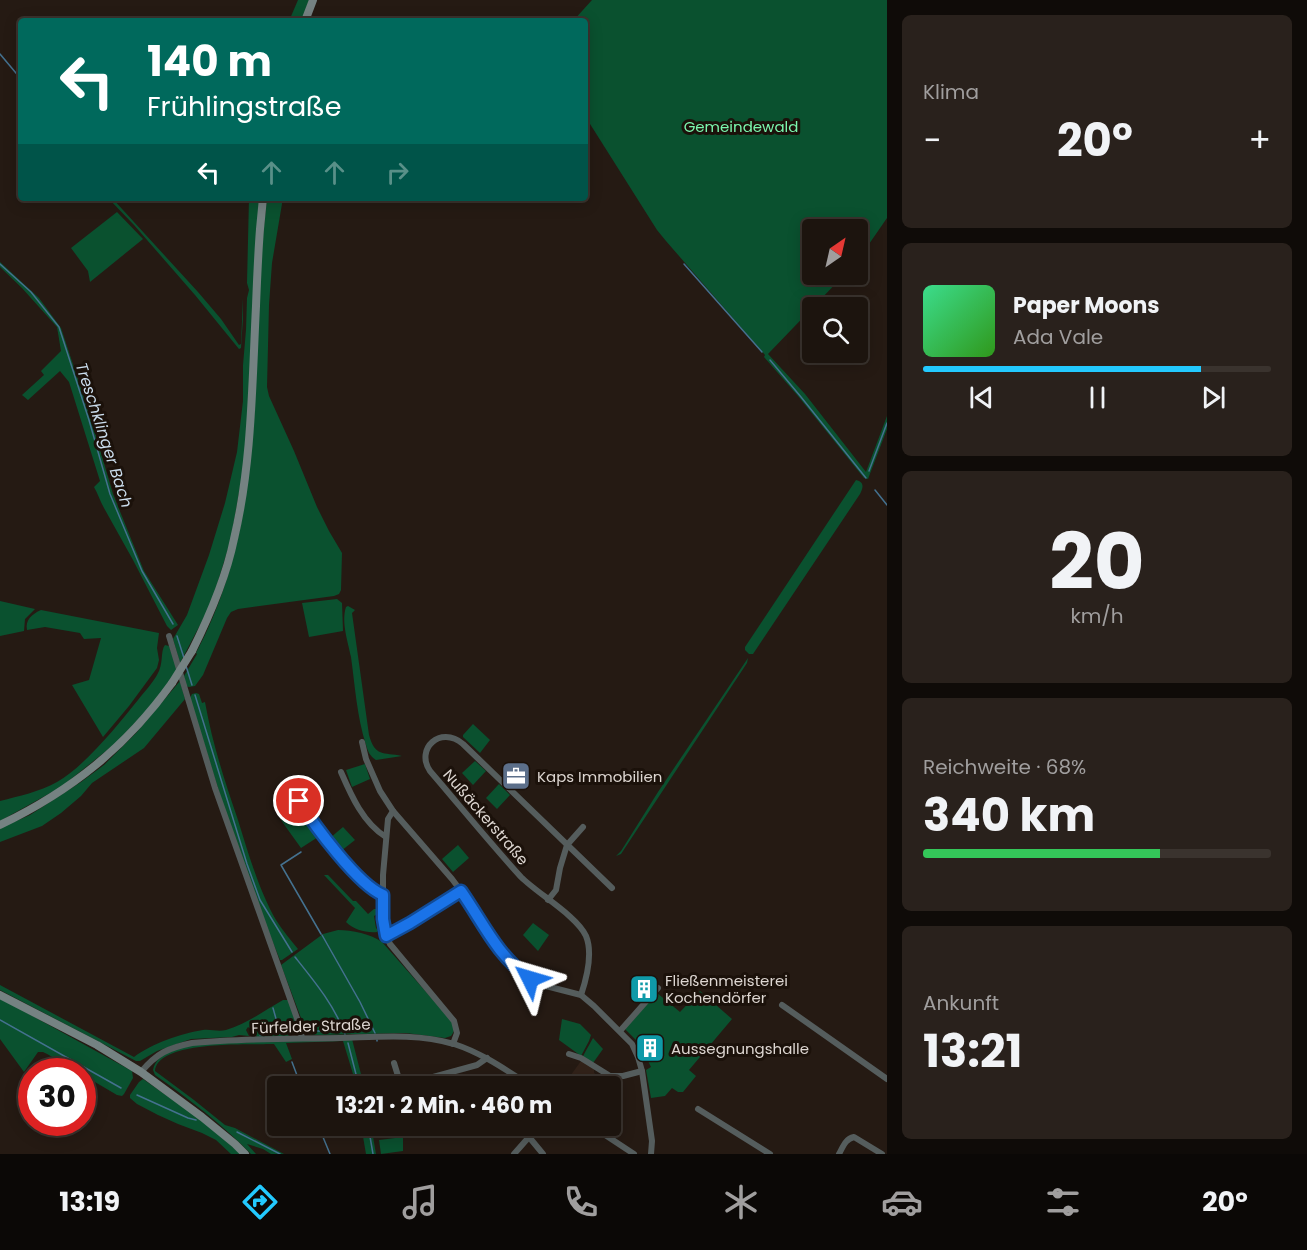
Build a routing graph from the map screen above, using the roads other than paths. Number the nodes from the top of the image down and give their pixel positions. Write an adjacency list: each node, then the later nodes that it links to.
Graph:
1 (313, 0): 2 (main road)
2 (306, 18)
3 (263, 201): 9 (main road, bridge)
4 (169, 636): 23 (street)
5 (362, 742): 8 (street)
6 (341, 771): 11 (street)
7 (292, 789): 15 (street)
8 (393, 811): 11 (street); 14 (street)
9 (0, 825)
10 (583, 827): 12 (street)
11 (386, 837): 15 (street)
12 (567, 845): 13 (street, Nußäckerstraße); 16 (street); 16 (street, Nußäckerstraße)
13 (612, 888)
14 (461, 891): 17 (street); 20 (street)
15 (383, 895): 17 (street)
16 (548, 900): 20 (street, Nußäckerstraße)
17 (386, 936): 24 (street)
18 (658, 988): 22 (street)
19 (0, 994): 29 (main road)
20 (581, 995): 22 (street)
21 (782, 1005): 33 (street)
22 (620, 1031): 28 (street)
23 (302, 1038): 24 (street, Fürfelder Straße); 29 (street, Fürfelder Straße)
24 (453, 1044): 26 (street, Fürfelder Straße)
25 (569, 1054): 28 (street)
26 (487, 1058): 31 (street); 32 (street, Fürfelder Straße)
27 (394, 1063): 30 (street)
28 (642, 1071): 44 (street)
29 (141, 1072): 40 (main road)
30 (398, 1076)
31 (439, 1076)
32 (515, 1076)
33 (887, 1080)
34 (698, 1109): 45 (street)
35 (607, 1136): 43 (street)
36 (529, 1137): 41 (street); 42 (street)
37 (887, 1148): 39 (street)
38 (840, 1151): 39 (street)
39 (879, 1152)
40 (245, 1154)
41 (514, 1154)
42 (543, 1154)
43 (634, 1154)
44 (651, 1154)
45 (770, 1154)

